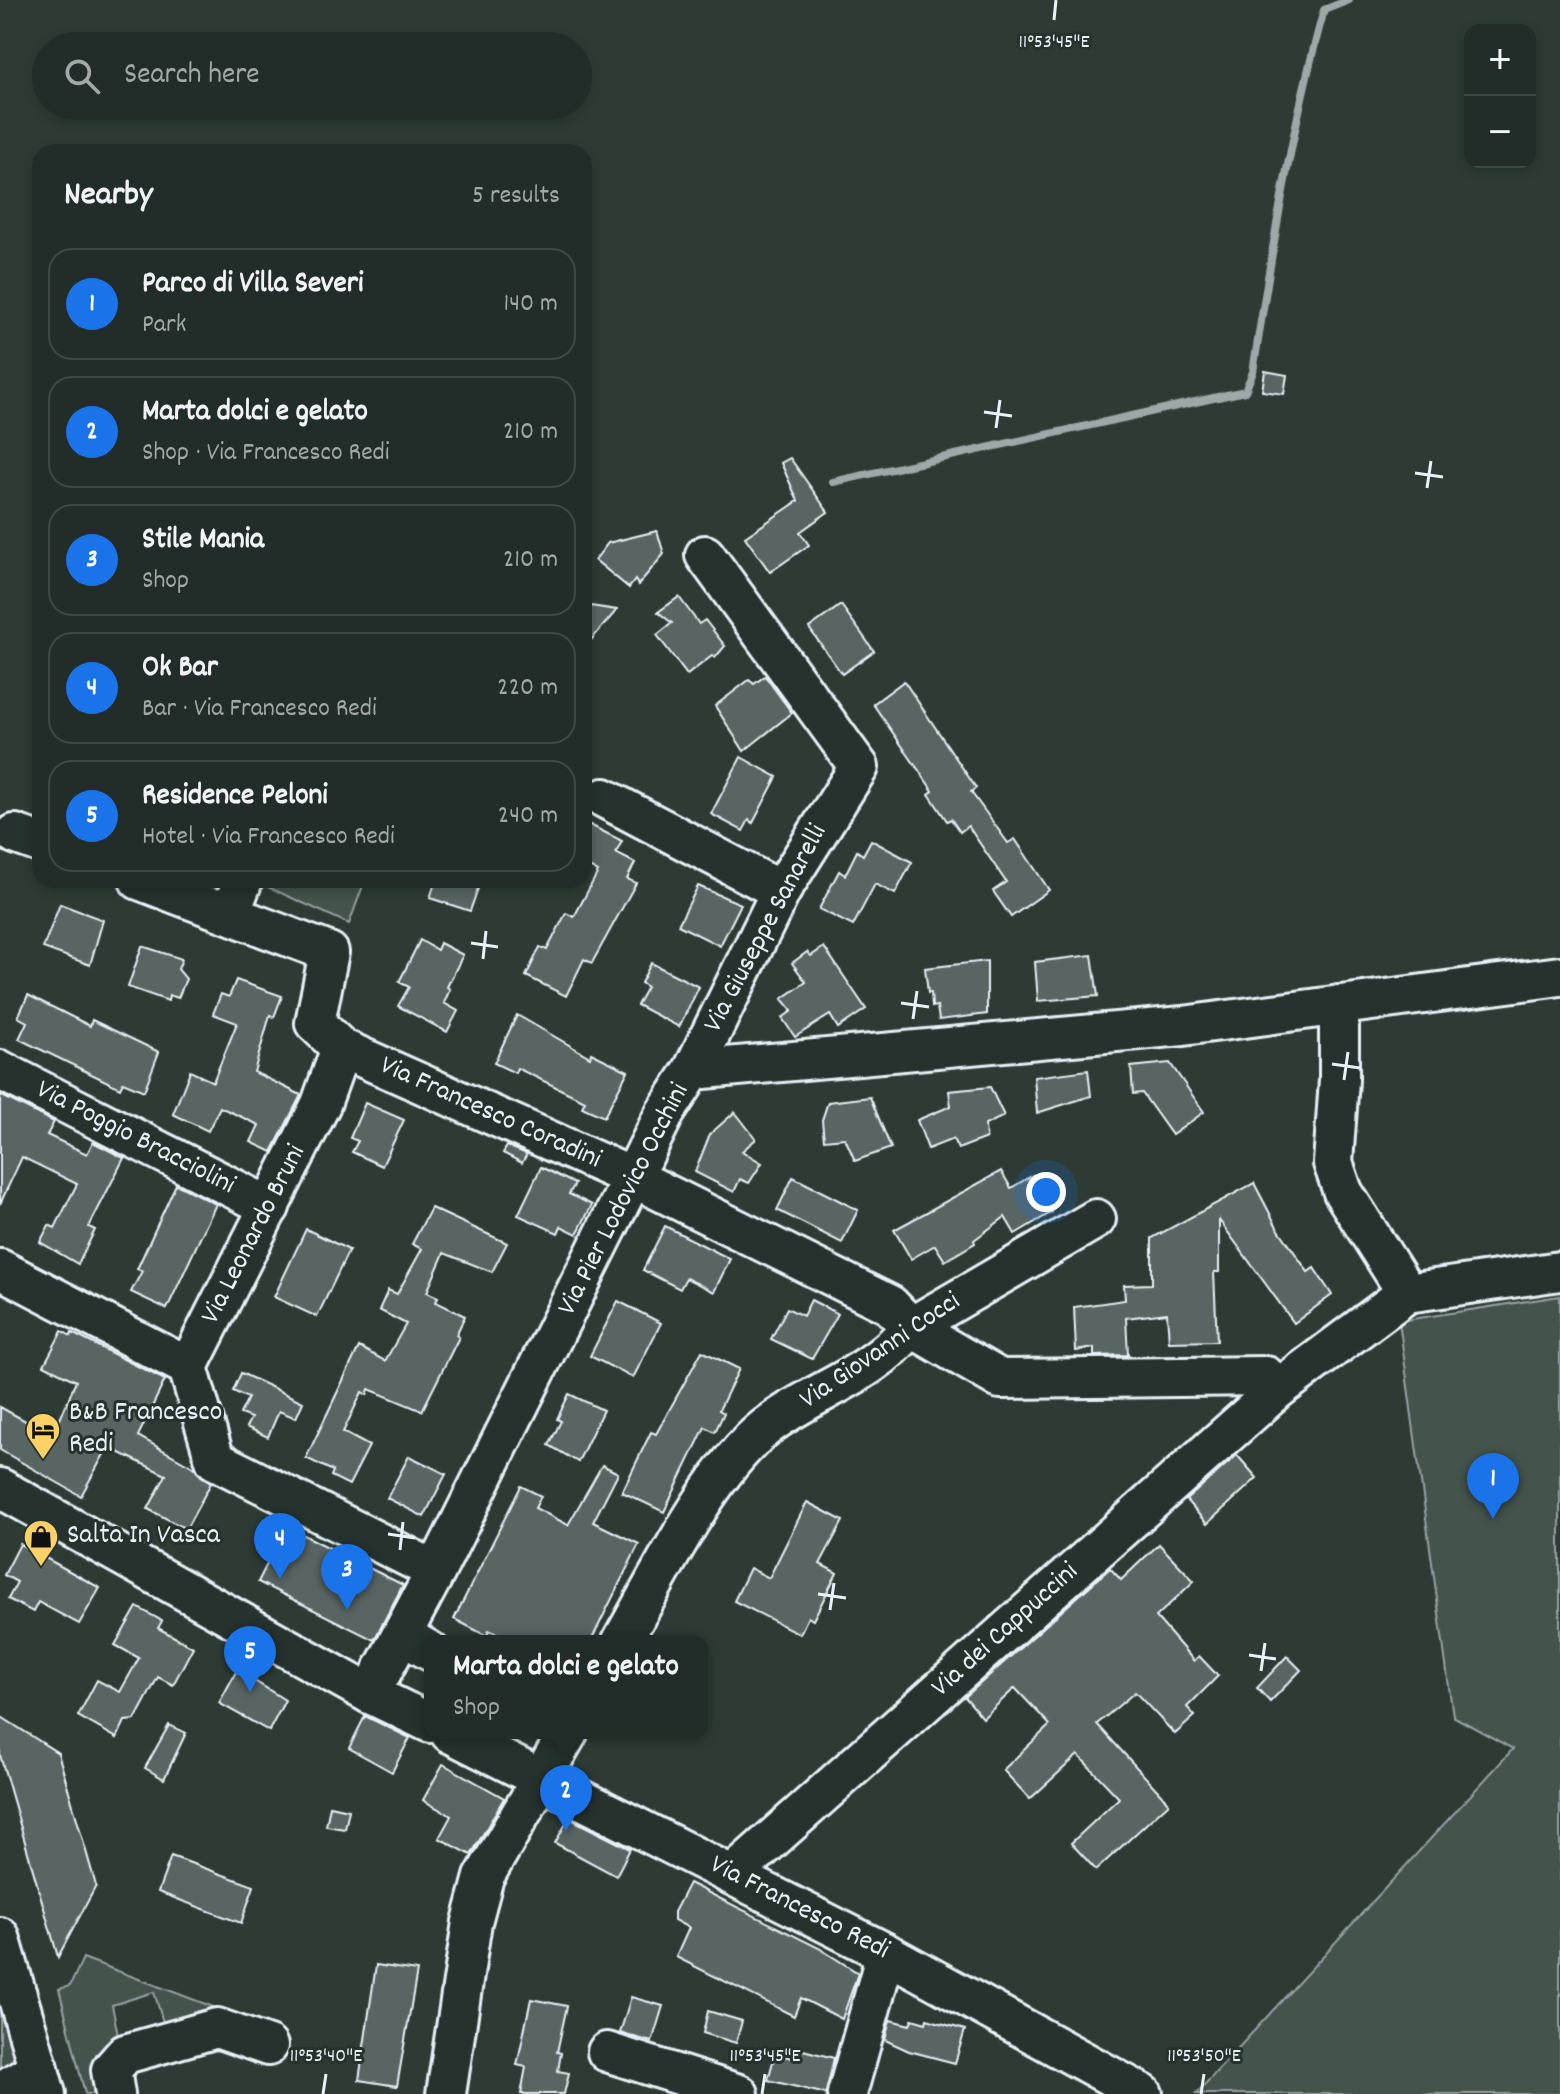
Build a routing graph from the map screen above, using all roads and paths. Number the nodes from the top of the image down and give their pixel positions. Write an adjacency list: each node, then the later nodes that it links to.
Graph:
1 (705, 555): 4 (street, Via Giuseppe Sanarelli)
2 (604, 798): 4 (street)
3 (185, 888): 5 (street, Via Francesco Coradini)
4 (781, 891): 10 (street, Via Giuseppe Sanarelli)
5 (237, 897): 8 (street, Via Francesco Coradini)
6 (1560, 976): 7 (street, Via Pier Lodovico Occhini)
7 (1339, 1005): 10 (street, Via Pier Lodovico Occhini); 16 (street)
8 (341, 1048): 11 (street, Via Francesco Coradini); 12 (street, Via Leonardo Bruni)
9 (0, 1070): 12 (street, Via Poggio Bracciolini)
10 (693, 1070): 11 (street, Via Pier Lodovico Occhini)
11 (634, 1178): 17 (street, Via Francesco Coradini); 21 (street, Via Pier Lodovico Occhini)
12 (270, 1207): 18 (street, Via Leonardo Bruni)
13 (1096, 1219): 17 (street, Via Giovanni Cocci)
14 (0, 1269): 18 (street)
15 (1560, 1271): 16 (street, Via dei Cappuccini)
16 (1407, 1293): 19 (street, Via dei Cappuccini)
17 (911, 1327): 19 (street); 22 (street, Via Giovanni Cocci)
18 (188, 1367): 21 (street)
19 (1278, 1389): 29 (street, Via dei Cappuccini)
20 (0, 1488): 24 (street)
21 (436, 1571): 23 (street, Via Pier Lodovico Occhini)
22 (625, 1635)
23 (416, 1643): 24 (street, Via Pier Lodovico Occhini)
24 (370, 1694): 25 (street)
25 (424, 1720)
26 (462, 1739): 28 (street, Via Francesco Redi)
27 (565, 1739): 28 (street)
28 (542, 1778): 29 (street, Via Francesco Redi); 37 (street)
29 (733, 1874): 31 (street, Via Francesco Redi)
30 (0, 1937): 34 (street)
31 (886, 1953): 39 (street); 40 (street, Via Francesco Redi)
32 (268, 2046): 36 (street)
33 (607, 2052): 38 (street)
34 (42, 2081): 35 (street)
35 (0, 2092)
36 (115, 2094)
37 (446, 2094)
38 (739, 2094)
39 (847, 2094)
40 (1143, 2094)

